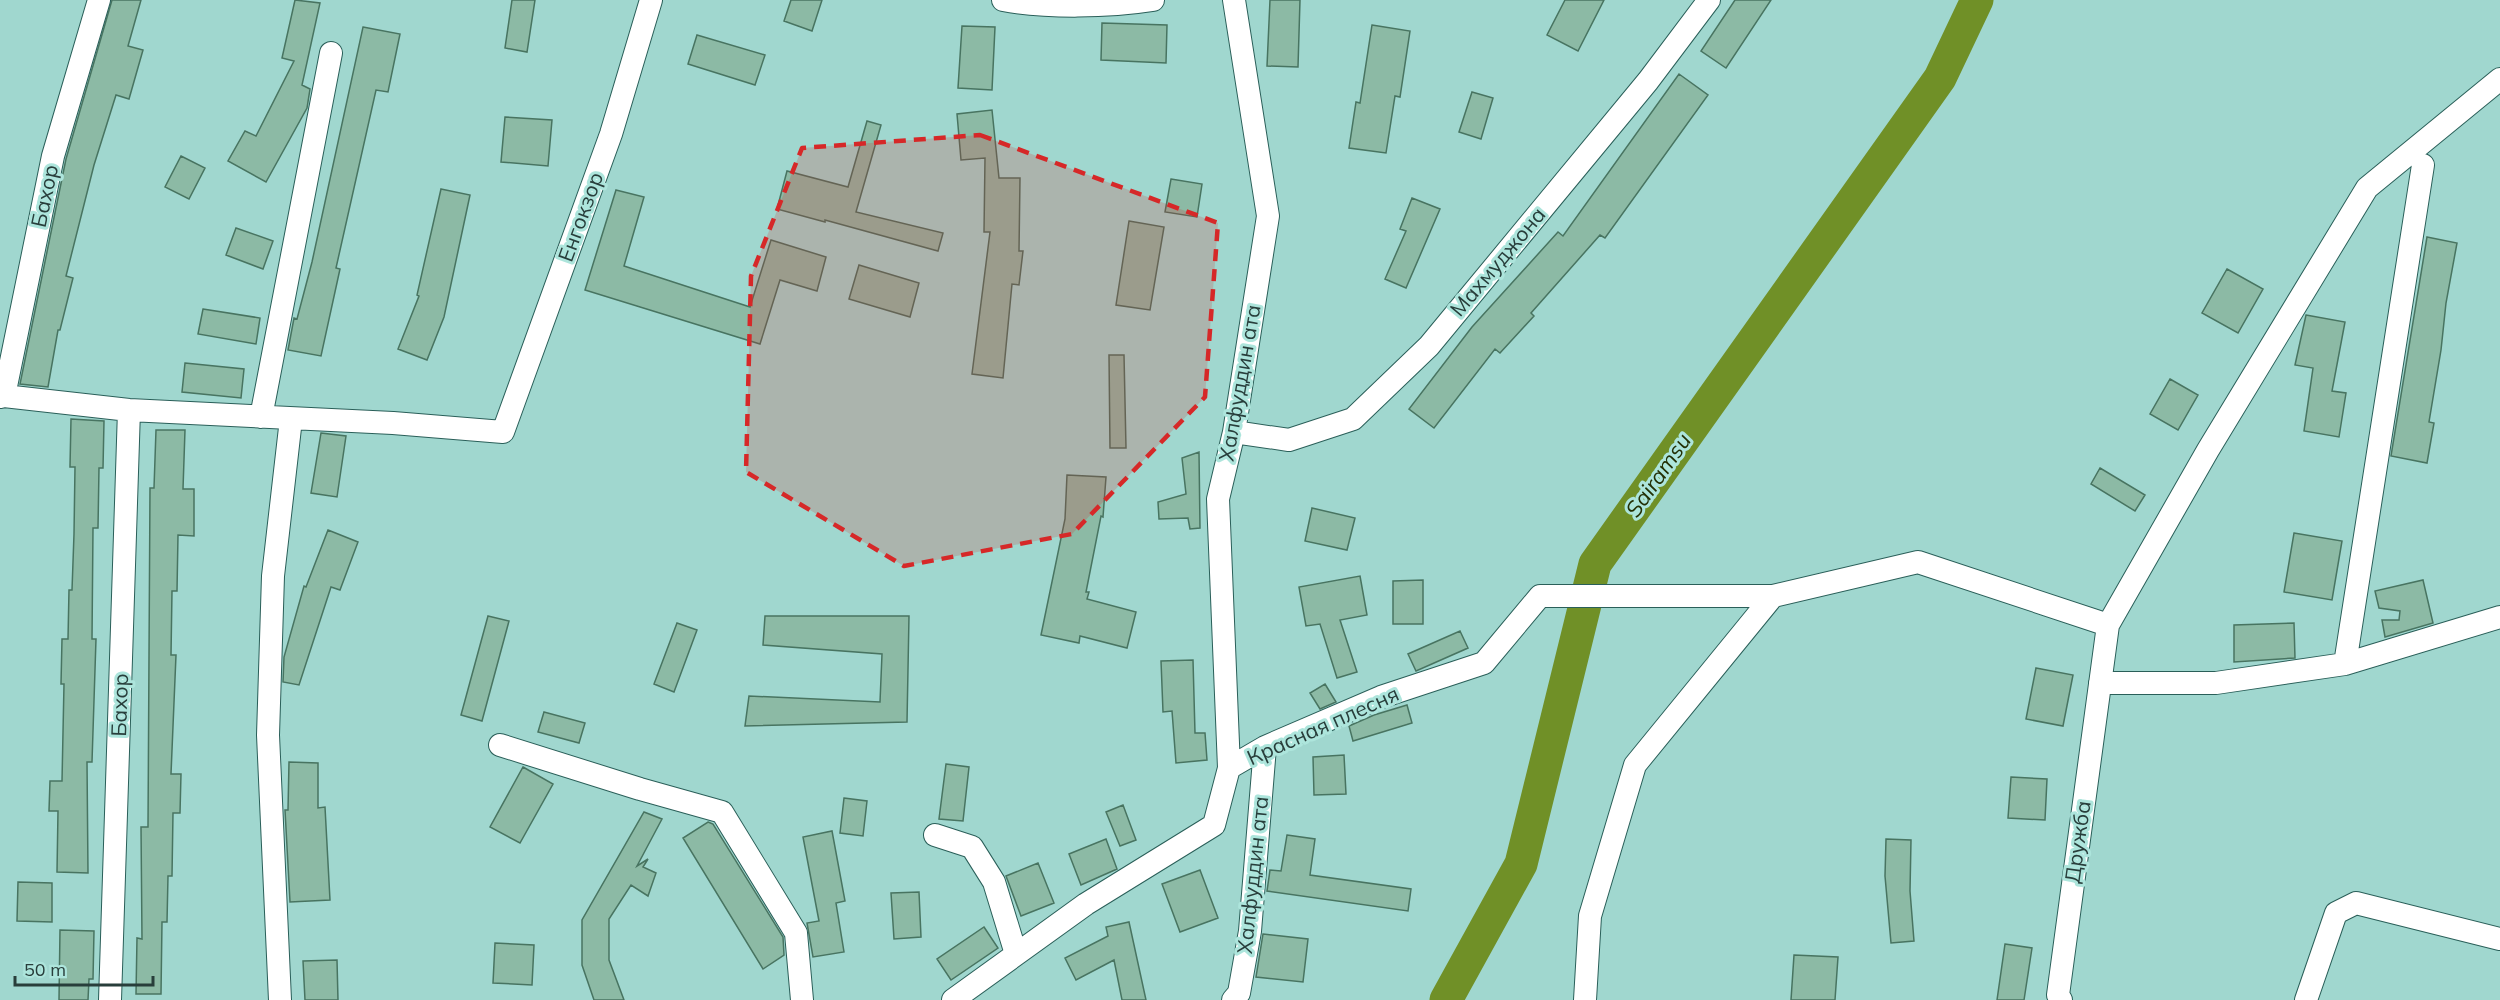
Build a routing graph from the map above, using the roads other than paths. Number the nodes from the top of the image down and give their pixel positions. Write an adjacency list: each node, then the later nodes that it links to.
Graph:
1 (99, 0): 10 (street, Бахор)
2 (651, 0): 13 (street, Енгокзор)
3 (1003, 0): 4 (street)
4 (1153, 0)
5 (1234, 0): 14 (street, Халфуддин ата)
6 (1709, 0): 14 (street, Махмуджона)
7 (331, 53): 12 (street)
8 (2500, 79): 17 (street)
9 (2423, 165): 18 (street)
10 (2, 397): 11 (street)
11 (129, 410): 12 (street); 26 (street, Бахор)
12 (261, 417): 13 (street)
13 (291, 419): 27 (street)
14 (1234, 432): 22 (street, Халфуддин ата)
15 (1773, 596): 17 (street); 21 (street, Красная плесня); 31 (street)
16 (2500, 617): 18 (street)
17 (2108, 625): 19 (street, Дружба)
18 (2345, 663): 19 (street)
19 (2100, 682): 32 (street, Дружба)
20 (500, 745): 28 (street)
21 (1265, 747): 22 (street, Красная плесня); 30 (street, Халфуддин ата)
22 (1229, 768): 25 (street, Красная плесня)
23 (935, 835): 25 (street)
24 (2500, 939): 33 (street)
25 (1016, 954): 29 (street, Красная плесня)
26 (110, 1000)
27 (280, 1000)
28 (802, 1000)
29 (953, 1000)
30 (1233, 1000)
31 (1585, 1000)
32 (2061, 1000)
33 (2306, 1000)

